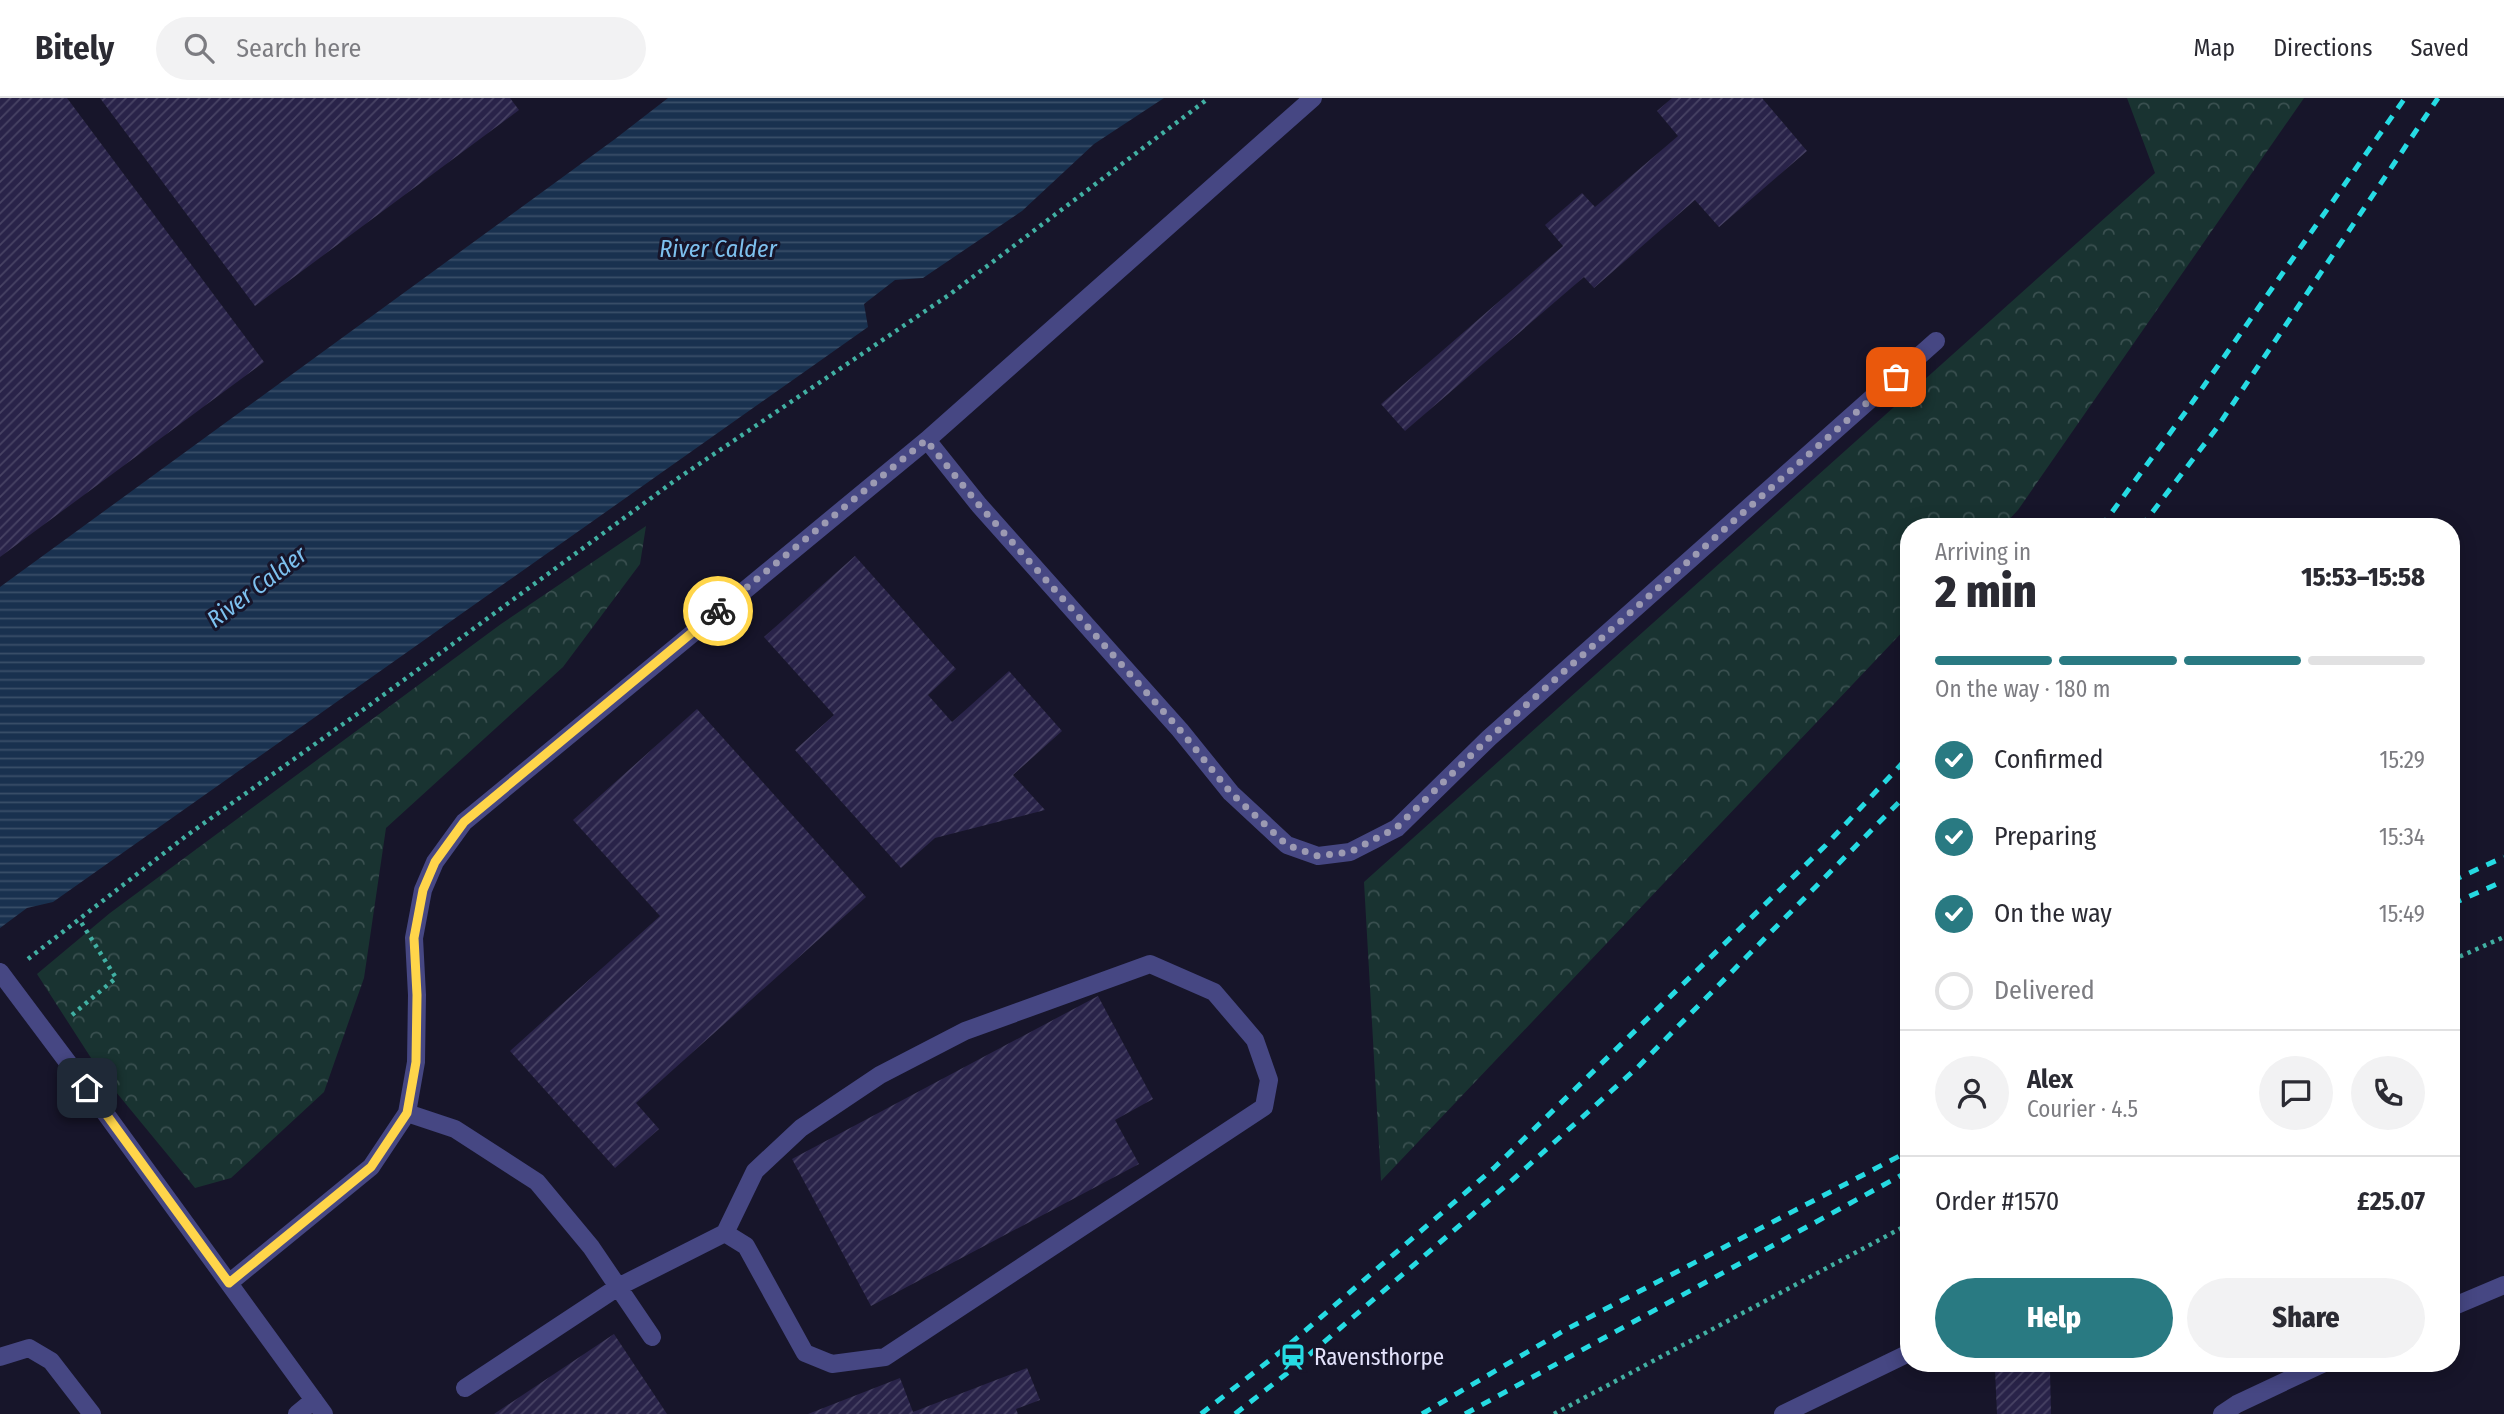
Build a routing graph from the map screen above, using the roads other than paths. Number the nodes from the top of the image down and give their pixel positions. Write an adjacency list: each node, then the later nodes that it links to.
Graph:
1 (1312, 98): 3 (street)
2 (1937, 341): 3 (street)
3 (926, 440): 5 (street)
4 (0, 972): 7 (street, bridge)
5 (407, 1113): 7 (street); 9 (street)
6 (725, 1233): 6 (street); 9 (street)
7 (229, 1283): 16 (street)
8 (2504, 1284): 10 (street)
9 (618, 1287): 11 (street); 15 (street)
10 (2460, 1303)
11 (652, 1337)
12 (0, 1357): 17 (street)
13 (1900, 1357): 19 (street)
14 (2305, 1372): 20 (street)
15 (465, 1388)
16 (319, 1407): 18 (street)
17 (92, 1414)
18 (297, 1414)
19 (1783, 1414)
20 (2222, 1414)

